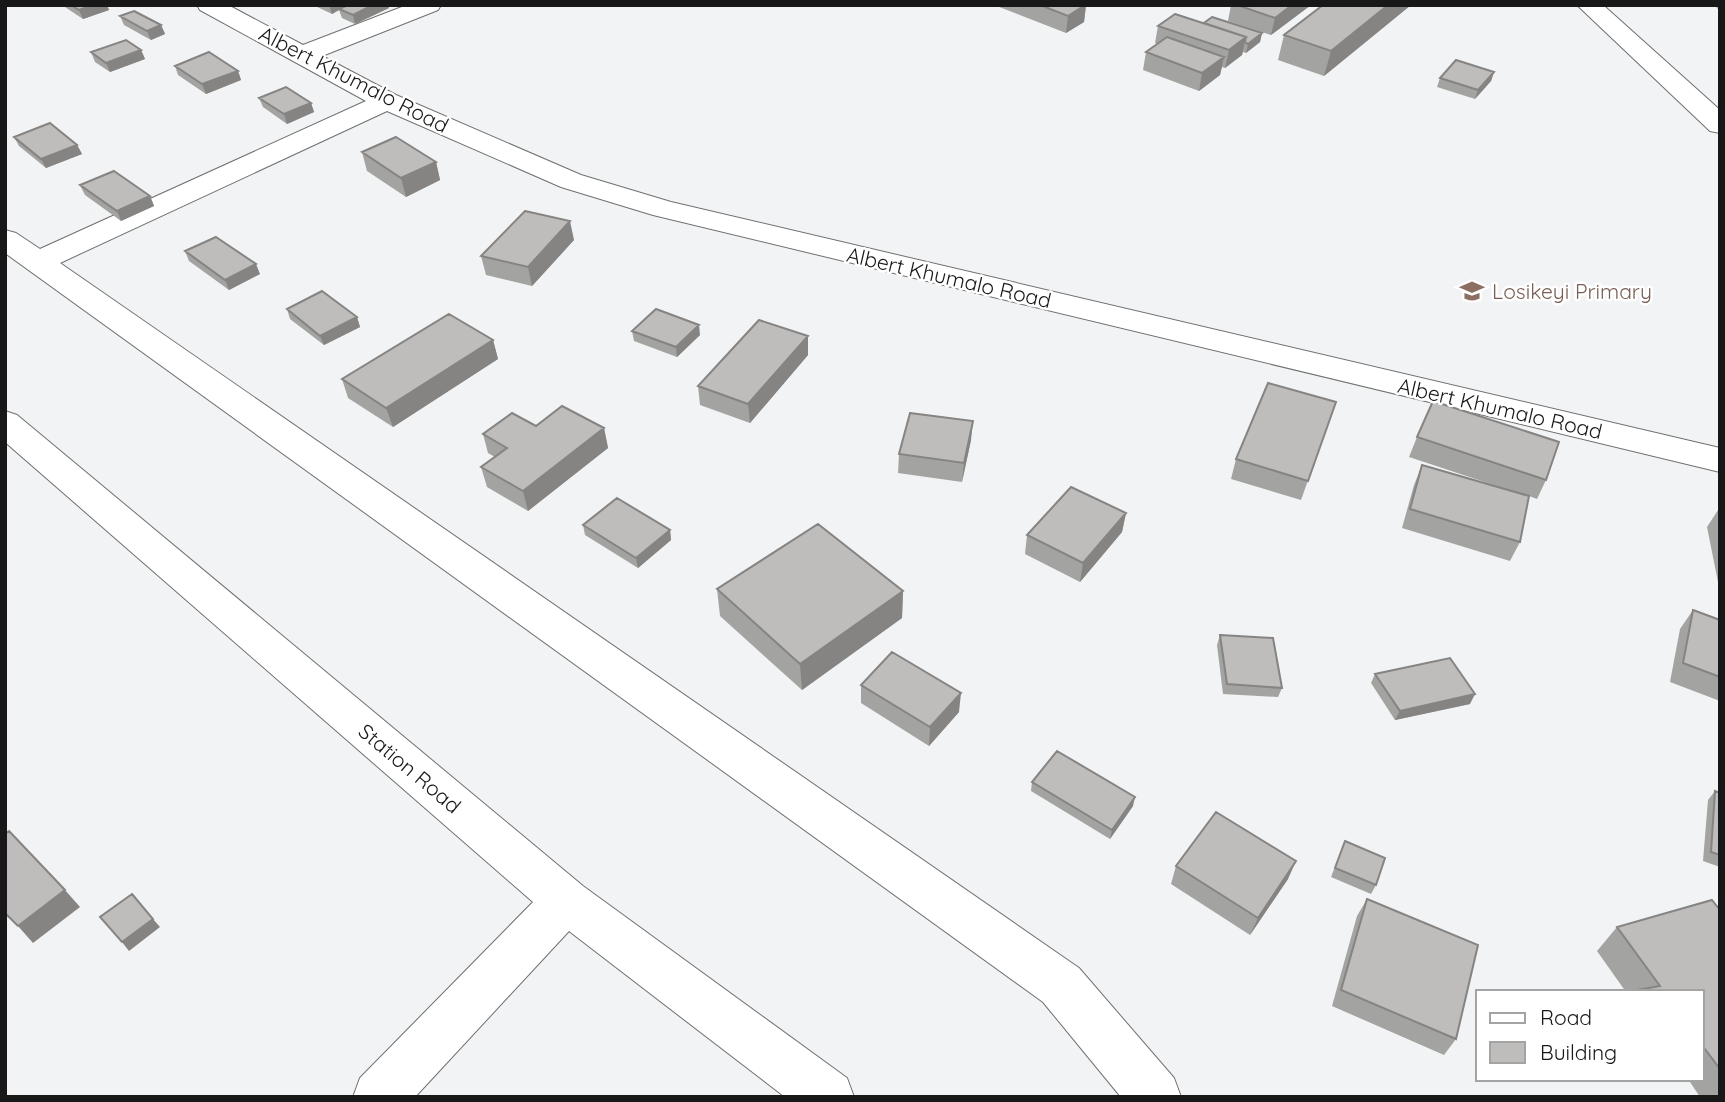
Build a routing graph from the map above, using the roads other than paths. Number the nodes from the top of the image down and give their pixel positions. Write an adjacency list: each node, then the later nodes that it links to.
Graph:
1 (209, 5): 4 (street, Albert Khumalo Road)
2 (429, 5): 4 (street)
3 (1589, 5): 6 (street)
4 (304, 54): 5 (street, Albert Khumalo Road)
5 (387, 101): 8 (street); 10 (street, Albert Khumalo Road)
6 (1720, 125)
7 (5, 239): 8 (street)
8 (38, 262): 14 (street)
9 (5, 423): 11 (street, Station Road)
10 (1720, 460)
11 (566, 901): 12 (street); 13 (street, Station Road)
12 (379, 1097)
13 (828, 1097)
14 (1155, 1097)

